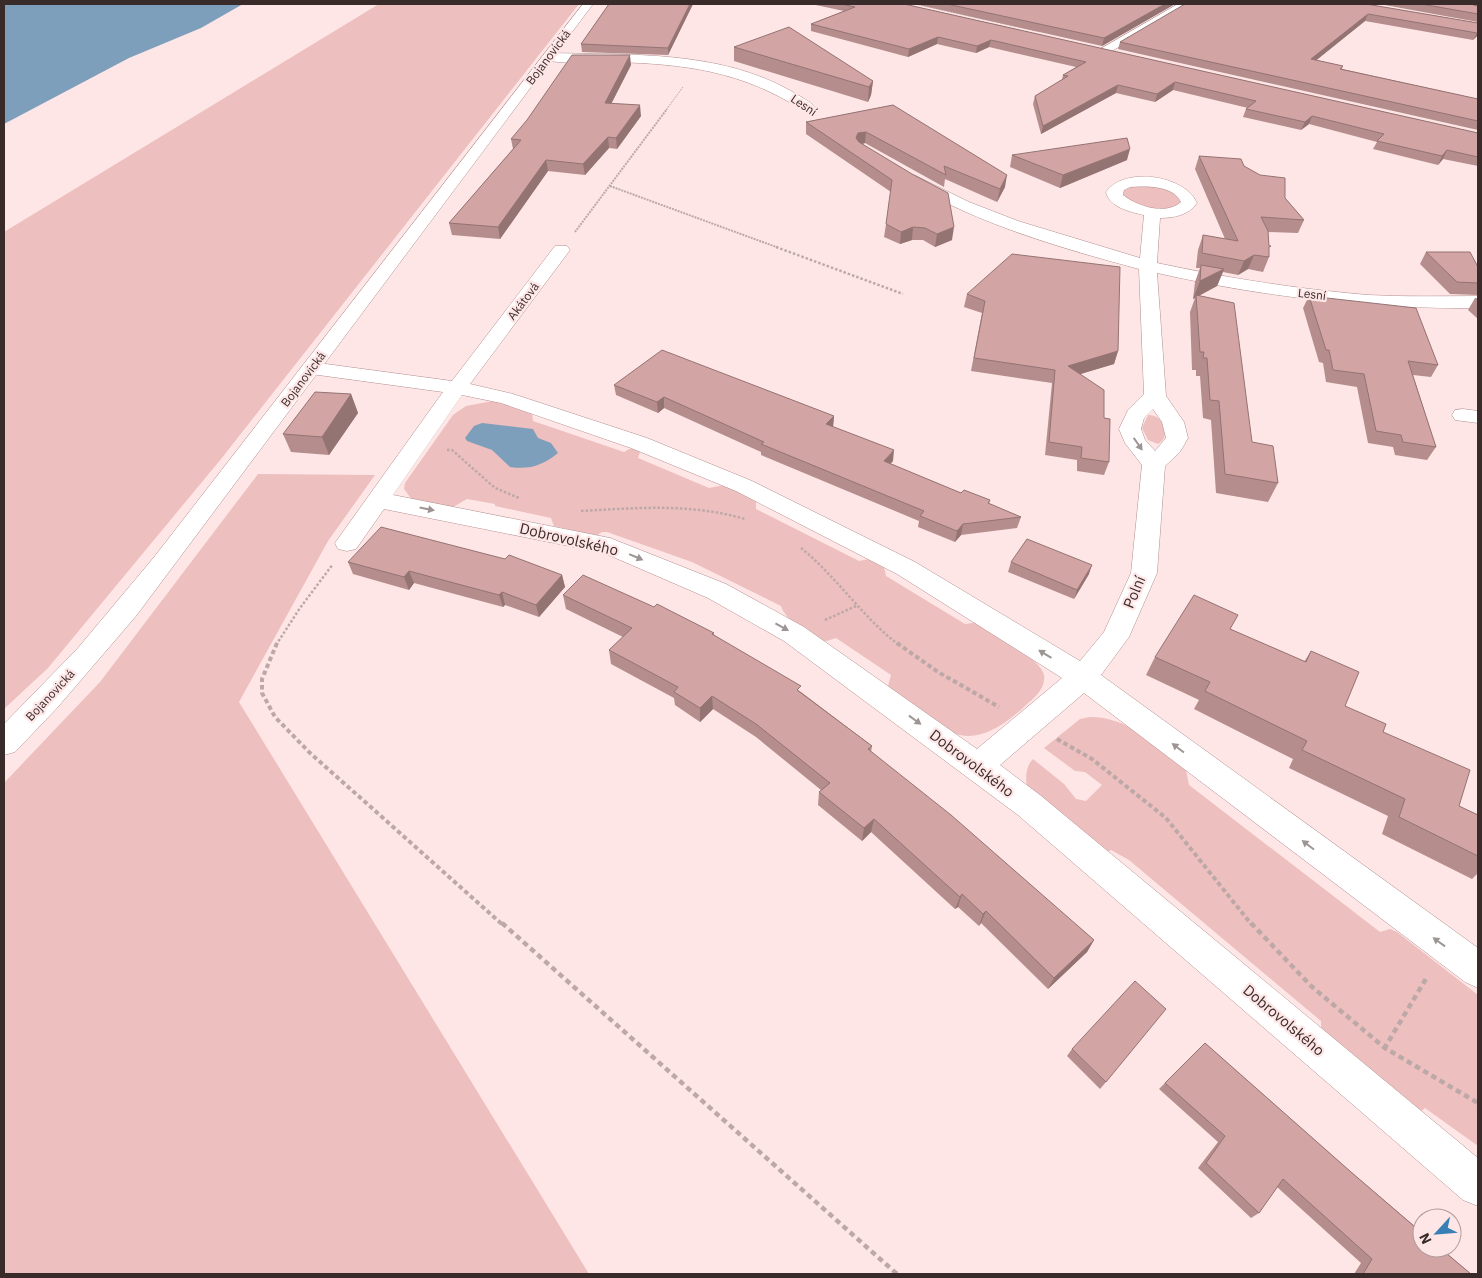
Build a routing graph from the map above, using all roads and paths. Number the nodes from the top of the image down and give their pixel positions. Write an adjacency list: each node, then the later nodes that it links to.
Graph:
1 (588, 4): 6 (street, Bojanovická)
2 (915, 4): 4 (path)
3 (1185, 4): 5 (street)
4 (1041, 32)
5 (1125, 56)
6 (549, 57): 7 (street, Lesní); 16 (street, Bojanovická)
7 (705, 66): 8 (street, Lesní); 10 (path)
8 (809, 108)
9 (904, 174): 13 (street, Lesní)
10 (610, 186): 12 (path); 14 (path)
11 (1152, 212): 13 (street)
12 (561, 250): 17 (street, Akátová)
13 (1148, 266): 15 (street, Lesní); 18 (street)
14 (903, 294)
15 (1478, 302)
16 (311, 368): 17 (street); 31 (street, Bojanovická)
17 (457, 388): 19 (street, Akátová); 29 (street, one-way to 17)
18 (1155, 396): 20 (street); 20 (street, one-way to 20)
19 (414, 451): 21 (path); 22 (street, Akátová)
20 (1154, 464): 29 (street, Polní)
21 (520, 499)
22 (379, 500): 25 (street, Akátová); 32 (street, Dobrovolského, one-way to 32)
23 (578, 511): 24 (path)
24 (751, 521)
25 (347, 543): 38 (path)
26 (797, 545): 27 (path)
27 (856, 606): 28 (path); 30 (path)
28 (827, 618)
29 (1082, 677): 30 (street, Polní); 33 (street, one-way to 29)
30 (1029, 723): 32 (street, Polní); 35 (path)
31 (4, 743)
32 (978, 766): 37 (street, Dobrovolského)
33 (1478, 970)
34 (1413, 1003): 35 (path)
35 (1385, 1048): 36 (path)
36 (1478, 1103)
37 (1478, 1185)
38 (897, 1274)

